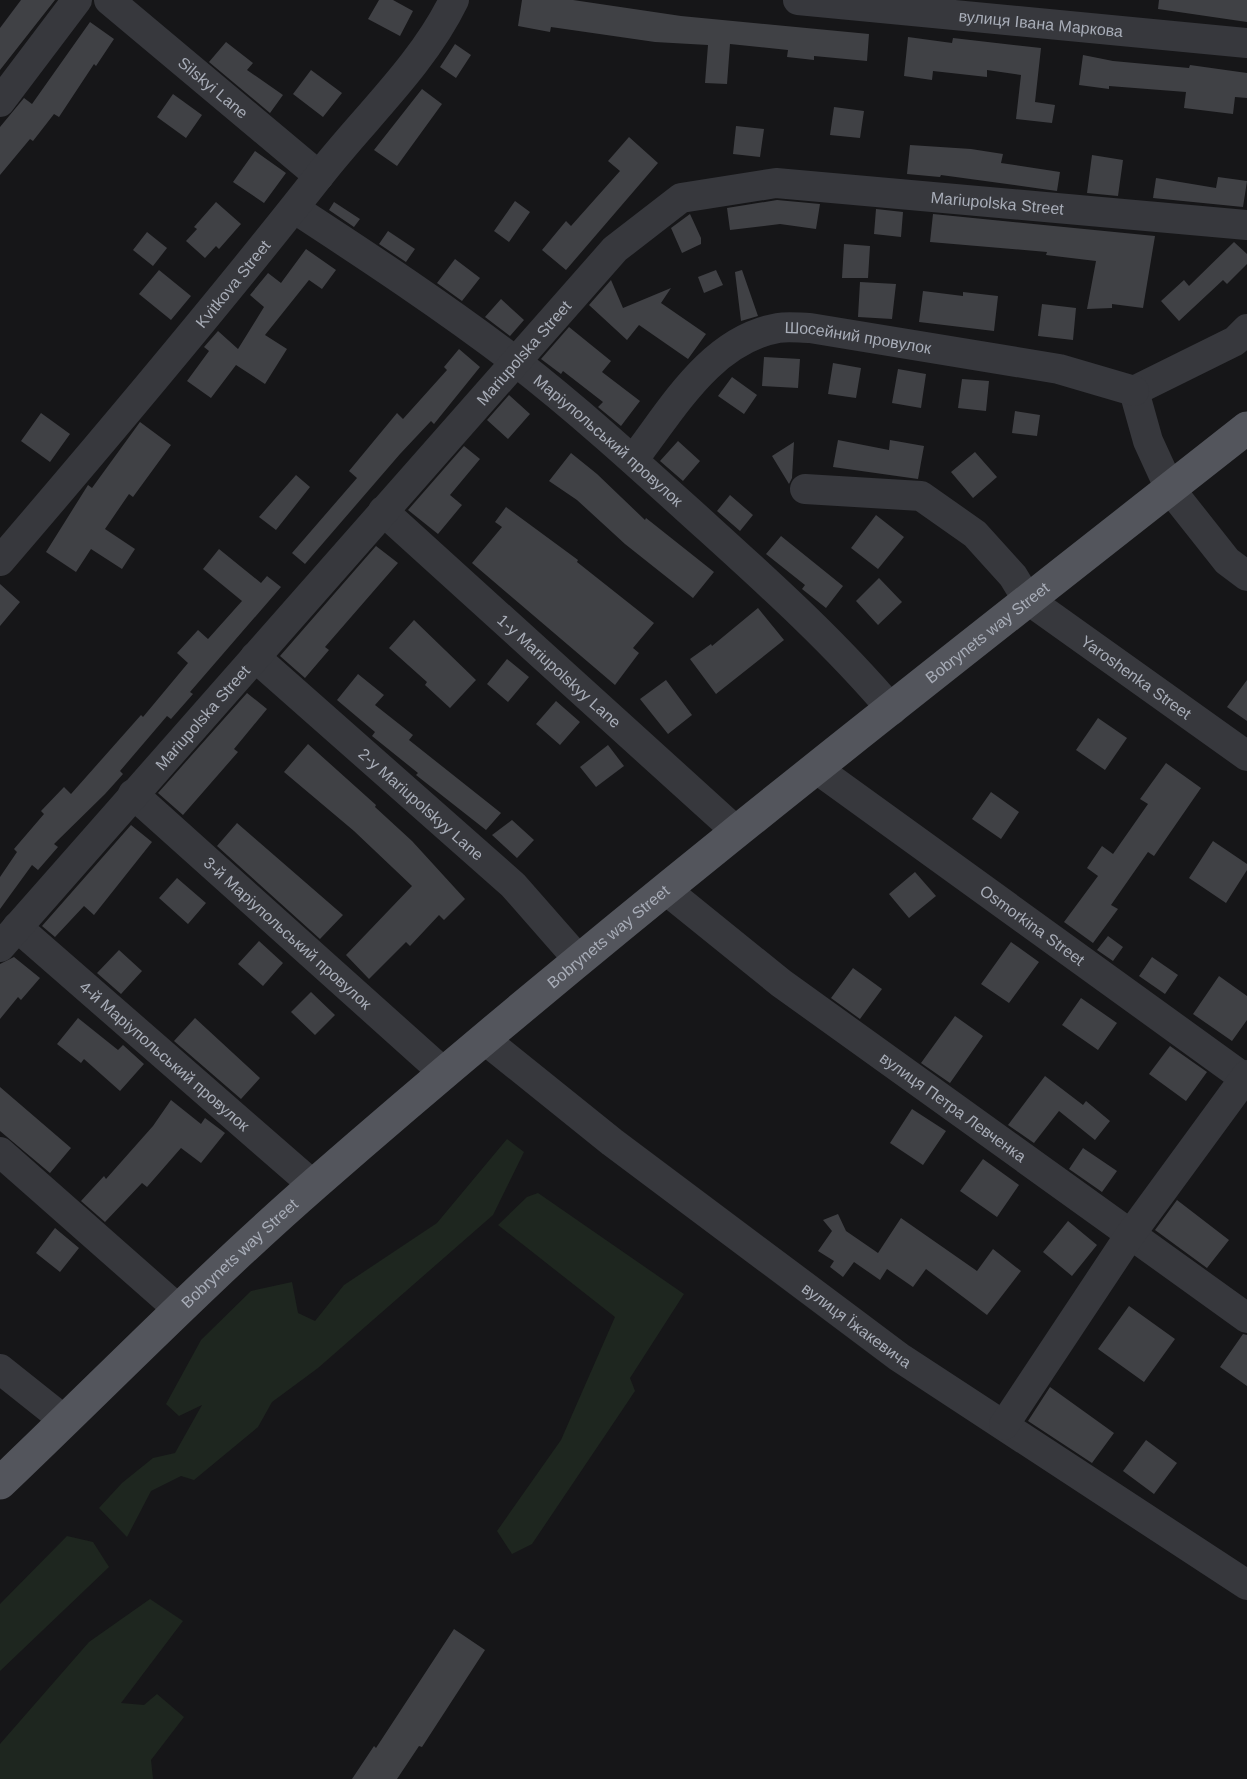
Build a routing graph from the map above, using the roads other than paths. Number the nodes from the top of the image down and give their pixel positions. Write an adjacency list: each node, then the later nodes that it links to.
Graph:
1 (77, 0): 6 (street)
2 (109, 0): 7 (street, Silskyi Lane)
3 (454, 0): 7 (street, Kvitkova Street)
4 (798, 0): 5 (street, вулиця Івана Маркова)
5 (1247, 43)
6 (0, 102)
7 (319, 176): 8 (street, Kvitkova Street)
8 (295, 208): 11 (street, Маріупольський провулок); 18 (street, Kvitkova Street)
9 (1247, 225): 11 (street, Mariupolska Street)
10 (1247, 329): 12 (street)
11 (517, 363): 14 (street, Маріупольський провулок); 17 (street, Mariupolska Street)
12 (1134, 391): 14 (street, Шосейний провулок); 16 (street)
13 (1247, 428): 16 (main road, Bobrynets way Street)
14 (633, 460): 22 (street, Маріупольський провулок)
15 (806, 489): 20 (street)
16 (1170, 489): 19 (street); 20 (main road, Bobrynets way Street)
17 (383, 511): 21 (street, Mariupolska Street); 26 (street, 1-y Mariupolskyy Lane)
18 (0, 561)
19 (1247, 576)
20 (1027, 599): 22 (main road, Bobrynets way Street); 23 (street, Yaroshenka Street)
21 (255, 657): 25 (street, Mariupolska Street); 29 (street, 2-y Mariupolskyy Lane)
22 (892, 710): 24 (main road, Bobrynets way Street)
23 (1247, 756)
24 (817, 769): 26 (main road, Bobrynets way Street); 32 (street, Osmorkina Street)
25 (133, 794): 28 (street, Mariupolska Street); 31 (street, 3-й Маріупольський провулок)
26 (736, 831): 27 (main road, Bobrynets way Street)
27 (666, 890): 29 (main road, Bobrynets way Street); 35 (street, вулиця Петра Левченка)
28 (8, 937): 34 (street, 4-й Маріупольський провулок)
29 (578, 959): 30 (main road, Bobrynets way Street)
30 (484, 1039): 31 (main road, Bobrynets way Street); 40 (street, вулиця Їжакевича)
31 (444, 1073): 34 (main road, Bobrynets way Street)
32 (1246, 1078): 35 (street)
33 (0, 1152): 36 (street)
34 (313, 1185): 36 (main road, Bobrynets way Street)
35 (1130, 1235): 37 (street, вулиця Петра Левченка); 40 (street)
36 (177, 1309): 39 (main road, Bobrynets way Street)
37 (1247, 1318)
38 (0, 1369): 39 (street)
39 (64, 1420): 41 (main road, Bobrynets way Street)
40 (1004, 1425): 42 (street, вулиця Їжакевича)
41 (0, 1483)
42 (1247, 1585)

